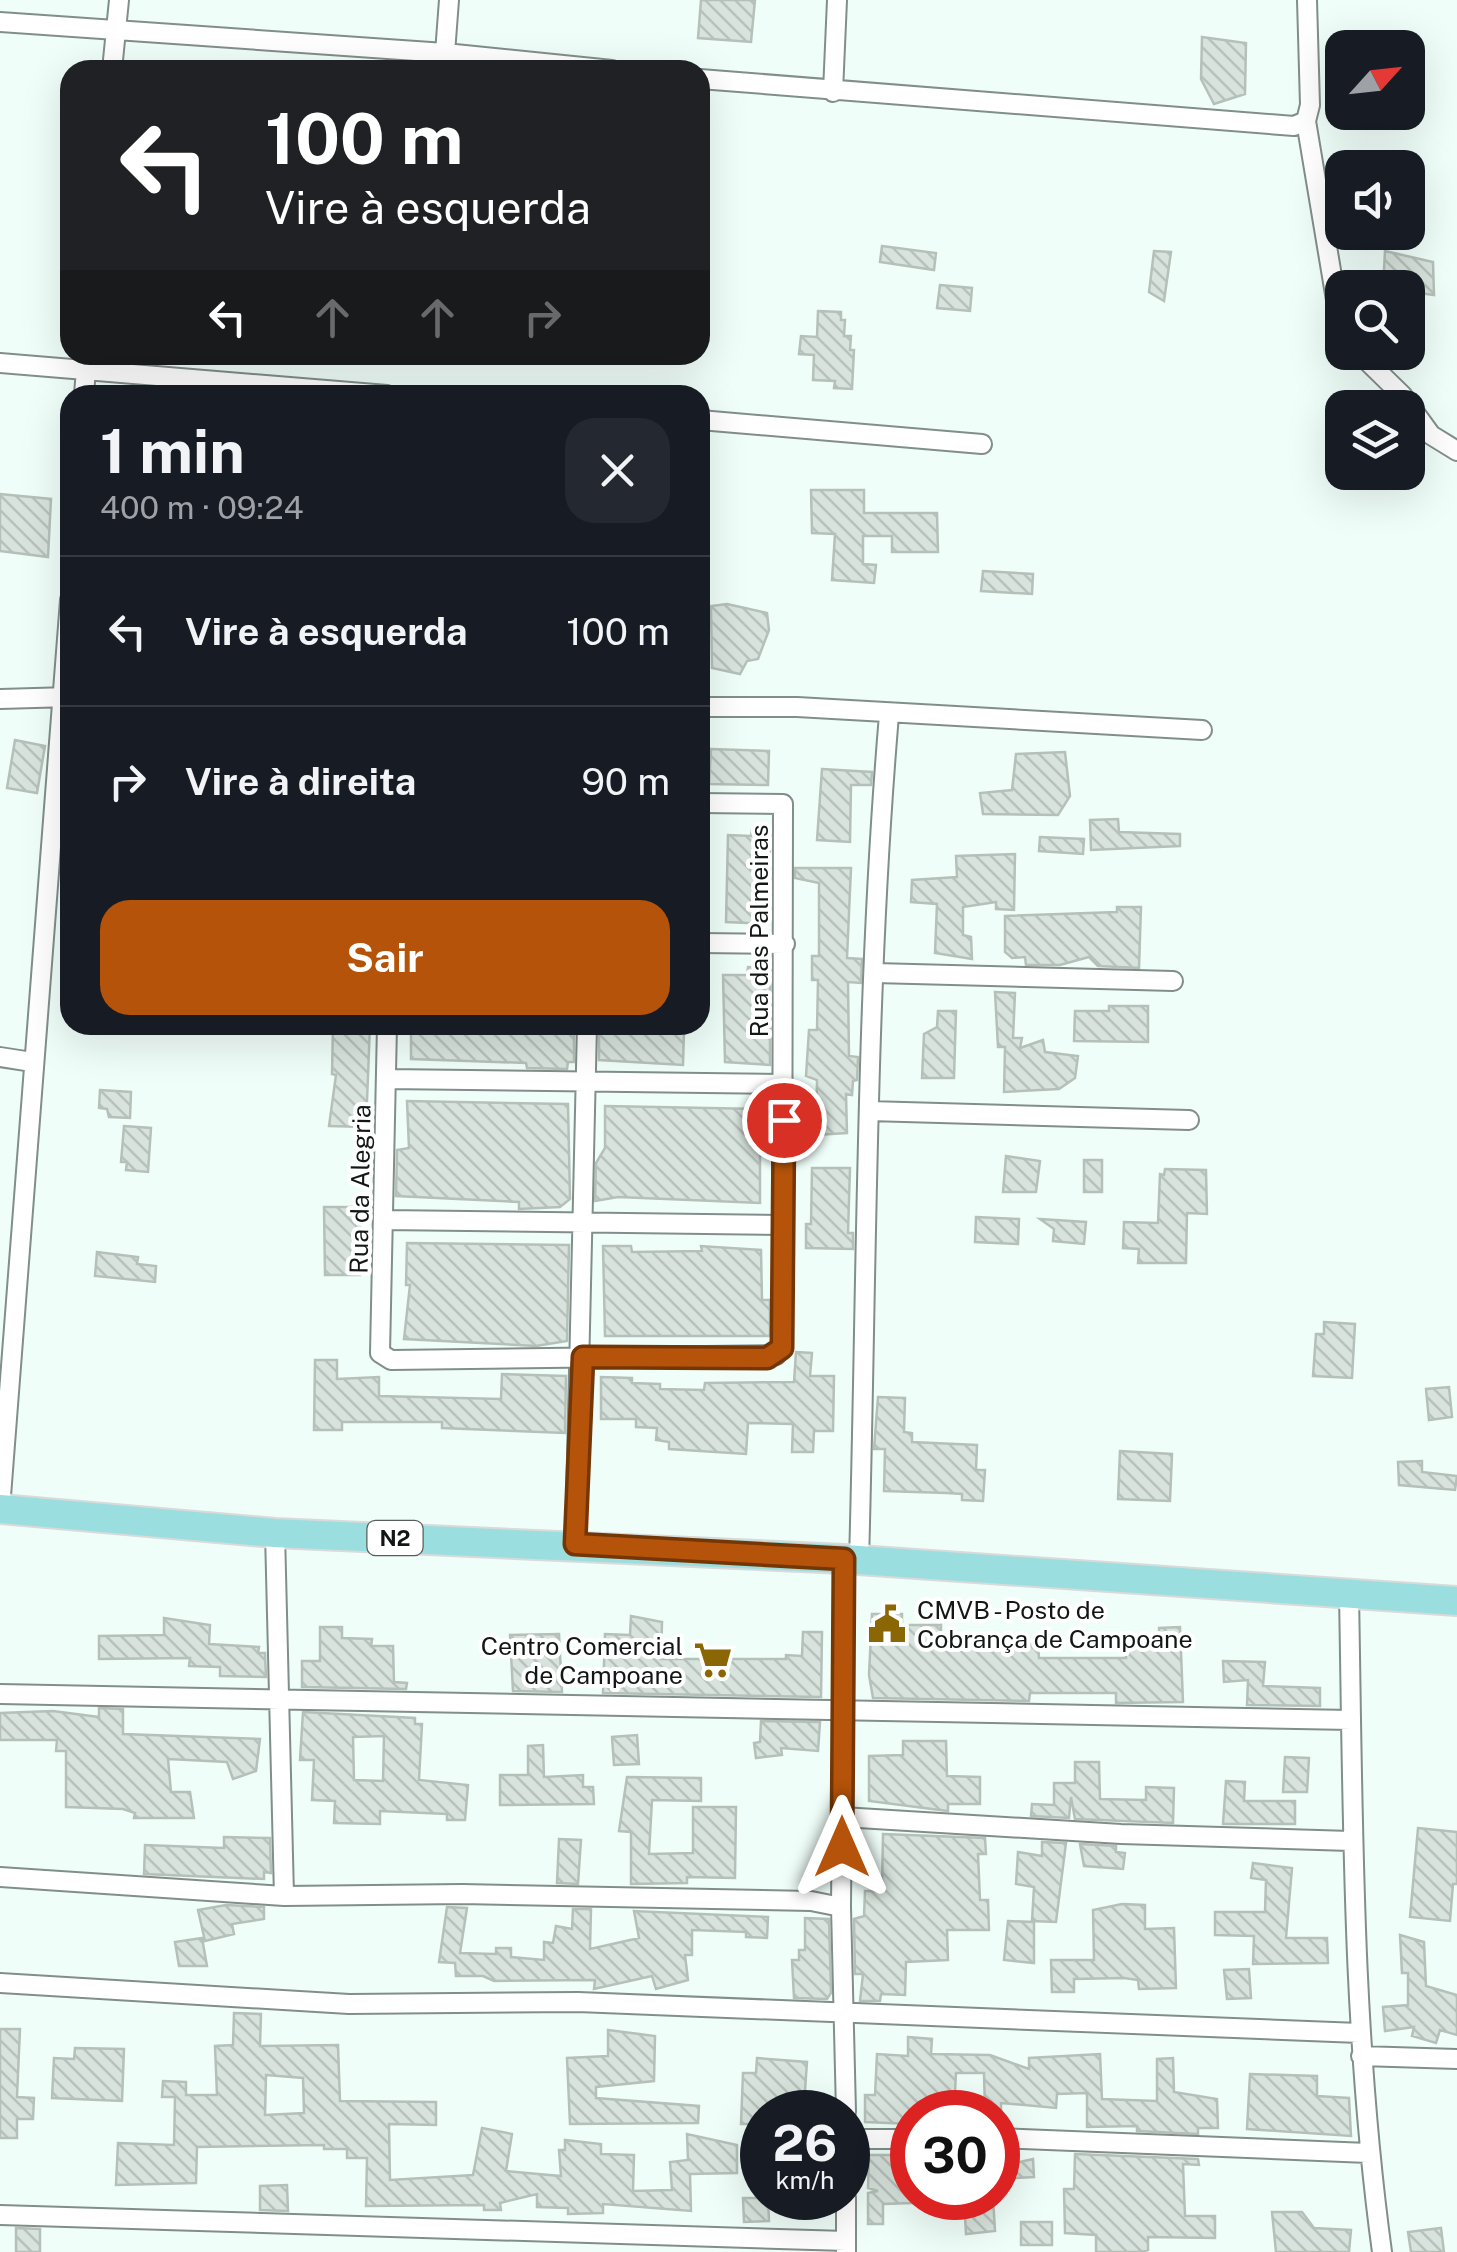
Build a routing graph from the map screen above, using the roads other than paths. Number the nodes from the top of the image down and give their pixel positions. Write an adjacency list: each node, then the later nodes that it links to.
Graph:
1 (119, 0): 6 (street)
2 (449, 0): 7 (street)
3 (837, 0): 11 (street)
4 (1307, 0): 12 (street)
5 (0, 22): 6 (street)
6 (116, 32): 7 (street); 8 (street)
7 (444, 53): 9 (street)
8 (113, 60)
9 (513, 60)
10 (710, 80): 11 (street)
11 (833, 92): 12 (street)
12 (1306, 122): 13 (street)
13 (1331, 270)
14 (0, 363): 15 (street)
15 (60, 363)
16 (106, 365): 18 (street)
17 (1376, 370): 21 (street)
18 (293, 385)
19 (710, 421): 20 (street)
20 (982, 444)
21 (1457, 452)
22 (60, 698): 23 (street)
23 (0, 699)
24 (710, 707): 25 (street)
25 (889, 715): 26 (street); 31 (street)
26 (1202, 730)
27 (60, 771): 36 (street)
28 (710, 803): 30 (street, Rua das Palmeiras)
29 (710, 943): 30 (street)
30 (785, 944): 39 (street, Rua das Palmeiras)
31 (875, 973): 32 (street); 40 (street)
32 (1173, 980)
33 (387, 1035): 37 (street, Rua da Alegria)
34 (587, 1035): 38 (street)
35 (0, 1056): 36 (street)
36 (32, 1062): 46 (street)
37 (387, 1080): 38 (street); 42 (street, Rua da Alegria)
38 (586, 1084): 39 (street); 43 (street)
39 (784, 1084): 44 (street, Rua das Palmeiras)
40 (869, 1111): 41 (street); 49 (street)
41 (1189, 1120)
42 (384, 1220): 43 (street); 45 (street, Rua da Alegria)
43 (582, 1224): 44 (street); 45 (street)
44 (782, 1225): 45 (street, Rua das Palmeiras)
45 (583, 1357): 48 (street)
46 (0, 1509): 47 (main road, N2)
47 (275, 1533): 48 (main road, N2); 53 (street)
48 (575, 1544): 49 (main road, N2)
49 (852, 1560): 50 (main road, N2); 54 (street)
50 (1349, 1594): 51 (main road, N2); 55 (street)
51 (1457, 1601)
52 (0, 1694): 53 (street)
53 (278, 1702): 54 (street); 59 (street)
54 (842, 1712): 55 (street); 56 (street)
55 (1351, 1720): 57 (street)
56 (842, 1817): 57 (street); 60 (street)
57 (1350, 1840): 63 (street)
58 (0, 1877): 59 (street)
59 (284, 1896): 60 (street)
60 (841, 1907): 62 (street)
61 (0, 1983): 62 (street)
62 (845, 2012): 63 (street); 66 (street)
63 (1359, 2034): 64 (street)
64 (1362, 2056): 65 (street); 68 (street)
65 (1457, 2059)
66 (846, 2090)
67 (1020, 2139): 68 (street)
68 (1368, 2153): 72 (street)
69 (0, 2215): 71 (street)
70 (846, 2220): 71 (street)
71 (846, 2247)
72 (1382, 2252)

